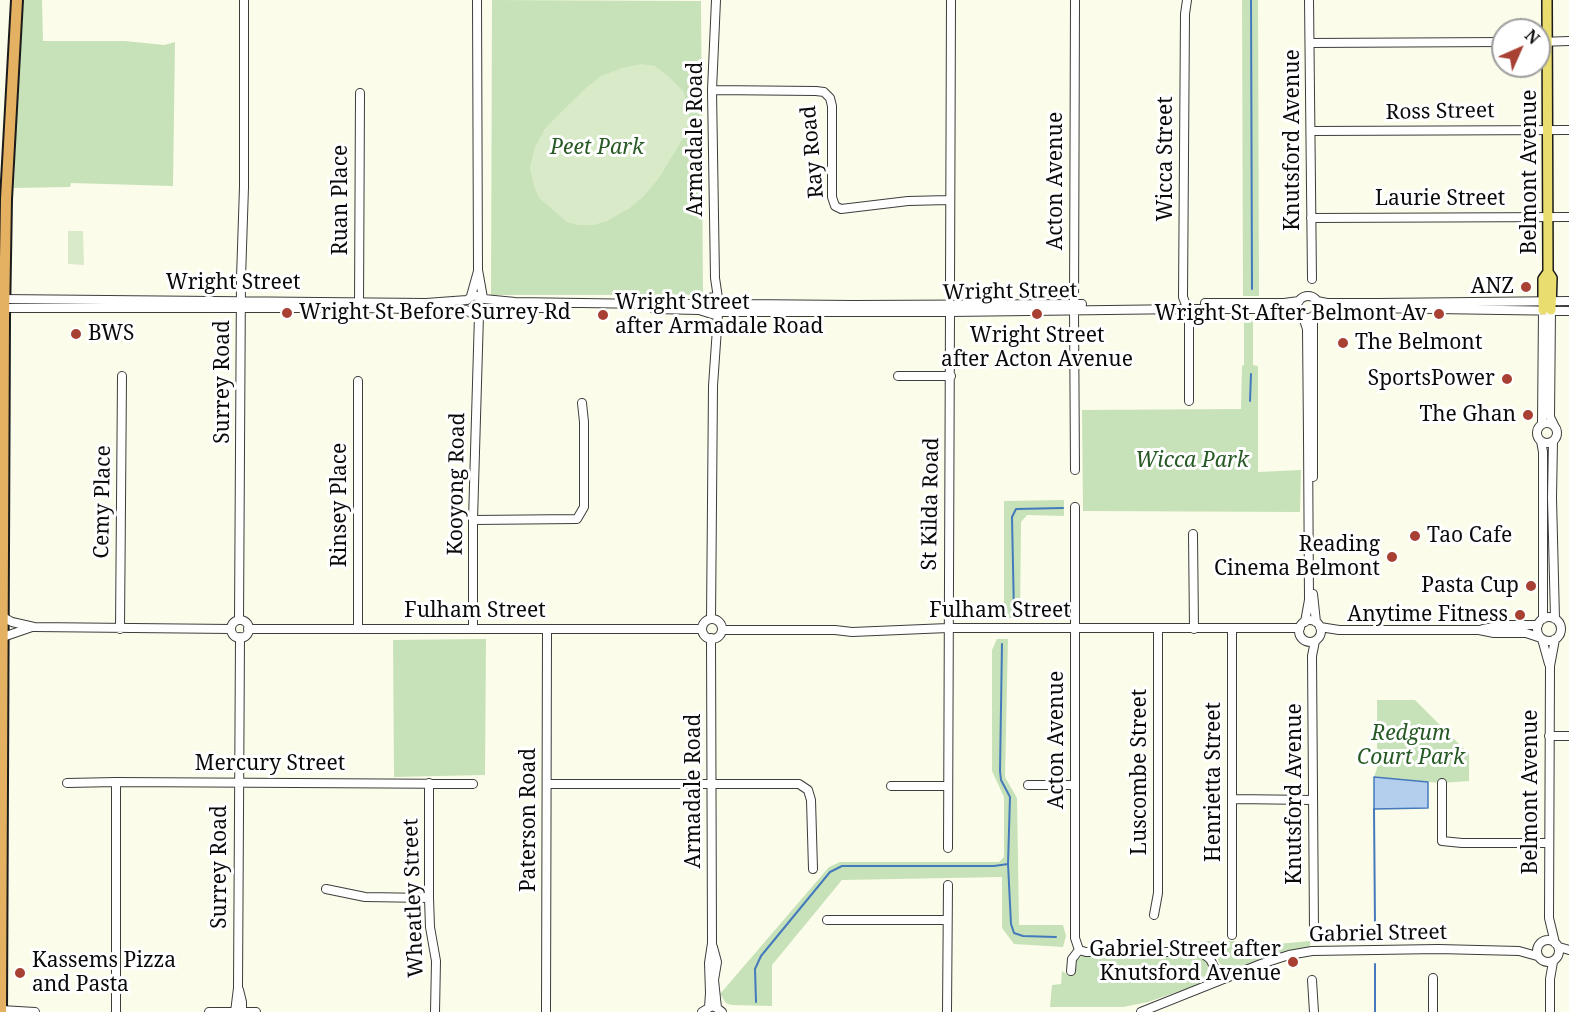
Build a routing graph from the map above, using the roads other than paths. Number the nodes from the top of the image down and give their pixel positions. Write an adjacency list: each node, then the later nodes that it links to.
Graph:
1 (17, 0): 38 (highway)
2 (244, 0): 39 (street, Surrey Road)
3 (477, 0): 27 (street)
4 (716, 0): 18 (street, Armadale Road)
5 (951, 0): 23 (street)
6 (1075, 0): 41 (street, Acton Avenue)
7 (1182, 0): 11 (street, Wicca Street)
8 (1187, 0): 11 (street, Wicca Street)
9 (1309, 0): 16 (street, Knutsford Avenue)
10 (1547, 0): 12 (main road, Belmont Avenue)
11 (1185, 14): 42 (street, Wicca Street)
12 (1545, 18)
13 (1551, 41): 14 (street)
14 (1569, 41)
15 (1491, 42): 16 (street)
16 (1310, 43): 22 (street, Knutsford Avenue)
17 (1545, 78): 20 (main road, Belmont Avenue)
18 (712, 90): 23 (street, Ray Road); 28 (street, Armadale Road)
19 (360, 93): 40 (street, Ruan Place)
20 (1548, 130): 21 (street, Ross Street); 22 (street, Ross Street); 24 (main road, Belmont Avenue)
21 (1569, 130)
22 (1311, 131): 26 (street, Knutsford Avenue)
23 (950, 200): 30 (street)
24 (1548, 217): 25 (street, Laurie Street); 26 (street, Laurie Street); 43 (main road, Belmont Avenue)
25 (1569, 217)
26 (1311, 218): 29 (street, Knutsford Avenue)
27 (478, 270): 31 (street); 32 (street)
28 (715, 278): 33 (street, Armadale Road); 34 (street, Armadale Road)
29 (1312, 279)
30 (950, 285)
31 (469, 298): 32 (street); 40 (street, Wright Street); 46 (street)
32 (483, 298): 33 (street); 47 (street)
33 (707, 300): 34 (street, Wright Street); 48 (street, Armadale Road)
34 (719, 300): 44 (street, Wright Street); 48 (street, Armadale Road)
35 (1299, 301): 36 (street, Wright Street); 42 (street, Wright Street); 49 (street)
36 (1317, 301): 43 (street, Wright Street); 50 (street)
37 (1569, 301): 43 (street, Wright Street)
38 (2, 304): 39 (street, Wright Street); 66 (highway)
39 (241, 304): 40 (street, Wright Street); 69 (street, Surrey Road)
40 (359, 305): 46 (street, Wright Street)
41 (1074, 306): 42 (street, Wright Street); 44 (street, Wright Street); 62 (street, Acton Avenue)
42 (1186, 306): 49 (street, Wright Street); 56 (street, Wicca Street)
43 (1547, 306): 45 (street, Wright Street); 50 (street, Wright Street); 58 (street, Belmont Avenue); 59 (street, Belmont Avenue)
44 (950, 308): 48 (street, Wright Street); 54 (street, St Kilda Road)
45 (1569, 311)
46 (468, 312): 47 (street); 51 (street, Kooyong Road)
47 (482, 313): 48 (street, Wright Street); 51 (street, Kooyong Road)
48 (713, 313): 67 (street)
49 (1301, 315): 50 (street, Wright Street); 78 (street)
50 (1315, 315): 72 (street)
51 (477, 341): 64 (street, Kooyong Road)
52 (123, 376): 79 (street, Cemy Place)
53 (898, 376): 54 (street)
54 (951, 376): 77 (street, St Kilda Road)
55 (358, 381): 81 (street, Rinsey Place)
56 (1189, 401)
57 (582, 403): 64 (street)
58 (1542, 423): 59 (street); 60 (street, Belmont Avenue)
59 (1554, 425): 61 (street, Belmont Avenue)
60 (1541, 441): 61 (street); 68 (street, Belmont Avenue)
61 (1553, 441): 70 (street, Belmont Avenue)
62 (1075, 470)
63 (1075, 507): 84 (street, Acton Avenue)
64 (473, 520): 76 (street, Kooyong Road)
65 (1193, 534): 86 (street)
66 (3, 617): 74 (street); 92 (highway)
67 (711, 619): 83 (street); 88 (street)
68 (1544, 619): 70 (street); 73 (street)
69 (239, 620): 75 (street); 80 (street)
70 (1557, 621): 71 (street); 96 (street, Belmont Avenue)
71 (1569, 624)
72 (1318, 625): 78 (street, Fulham Street); 89 (street, Fulham Street); 97 (street)
73 (1538, 626): 90 (street, Fulham Street); 95 (street, Belmont Avenue)
74 (34, 627): 79 (street); 92 (street)
75 (248, 628): 81 (street, Fulham Street); 93 (street)
76 (473, 628): 81 (street, Fulham Street); 82 (street, Fulham Street)
77 (948, 628): 84 (street, Fulham Street); 88 (street, Fulham Street); 113 (street, St Kilda Road)
78 (1302, 628): 87 (street, Fulham Street); 97 (street)
79 (120, 629): 80 (street)
80 (231, 629): 93 (street)
81 (358, 629)
82 (547, 629): 83 (street, Fulham Street); 108 (street, Paterson Road)
83 (702, 629): 94 (street)
84 (1075, 629): 85 (street, Fulham Street); 111 (street, Acton Avenue)
85 (1158, 629): 86 (street, Fulham Street); 122 (street, Luscombe Street)
86 (1194, 629): 87 (street, Fulham Street)
87 (1232, 629): 114 (street, Henrietta Street)
88 (722, 630): 94 (street)
89 (1339, 630): 90 (street, Fulham Street); 97 (street, Fulham Street)
90 (1479, 630): 95 (street, Fulham Street)
91 (1569, 633): 96 (street)
92 (3, 637): 106 (highway)
93 (240, 637): 102 (street, Surrey Road)
94 (711, 638): 109 (street, Armadale Road)
95 (1542, 638): 96 (street); 98 (street, Belmont Avenue)
96 (1556, 638): 98 (street, Belmont Avenue)
97 (1314, 640): 115 (street, Knutsford Avenue)
98 (1550, 666): 99 (street, Belmont Avenue)
99 (1549, 736): 100 (street); 116 (street, Belmont Avenue)
100 (1569, 736)
101 (116, 782): 102 (street, Mercury Street); 103 (street, Mercury Street); 143 (street)
102 (238, 782): 104 (street, Mercury Street); 139 (street, Surrey Road)
103 (67, 783)
104 (429, 783): 107 (street, Mercury Street); 121 (street, Wheatley Street)
105 (1442, 783): 116 (street)
106 (1, 784): 140 (highway)
107 (473, 784)
108 (547, 784): 109 (street); 149 (street, Paterson Road)
109 (712, 785): 118 (street); 141 (street, Armadale Road)
110 (1028, 785): 111 (street)
111 (1075, 785): 129 (street, Acton Avenue)
112 (891, 786): 113 (street)
113 (948, 786): 117 (street, St Kilda Road)
114 (1232, 799): 115 (street); 127 (street, Henrietta Street)
115 (1312, 800): 126 (street, Knutsford Avenue)
116 (1549, 843): 123 (street, Belmont Avenue)
117 (948, 848)
118 (813, 869)
119 (948, 885): 125 (street)
120 (326, 889): 121 (street)
121 (429, 898): 148 (street, Wheatley Street)
122 (1154, 915)
123 (1549, 918): 128 (street, Belmont Avenue); 132 (street, Belmont Avenue)
124 (827, 920): 125 (street)
125 (947, 920): 150 (street)
126 (1314, 931)
127 (1232, 935)
128 (1540, 944): 130 (street, Gabriel Street); 132 (street); 133 (street, Belmont Avenue)
129 (1079, 950): 134 (street, Acton Avenue); 137 (street)
130 (1519, 951): 133 (street, Gabriel Street); 137 (street, Gabriel Street)
131 (1569, 951): 132 (street)
132 (1556, 952): 133 (street, Gabriel Street); 136 (street, Belmont Avenue)
133 (1540, 959): 136 (street, Belmont Avenue)
134 (1071, 971)
135 (1433, 978): 153 (street)
136 (1550, 979): 154 (street, Belmont Avenue)
137 (1221, 980): 151 (street, Gabriel Street)
138 (1312, 980): 152 (street)
139 (238, 988): 145 (street, Surrey Road); 146 (street, Surrey Road)
140 (1, 1011): 142 (street)
141 (712, 1011)
142 (35, 1012)
143 (116, 1012)
144 (209, 1012): 145 (street)
145 (235, 1012): 146 (street)
146 (242, 1012): 147 (street)
147 (256, 1012)
148 (435, 1012)
149 (546, 1012)
150 (947, 1012)
151 (1141, 1012)
152 (1314, 1012)
153 (1432, 1012)
154 (1550, 1012)

